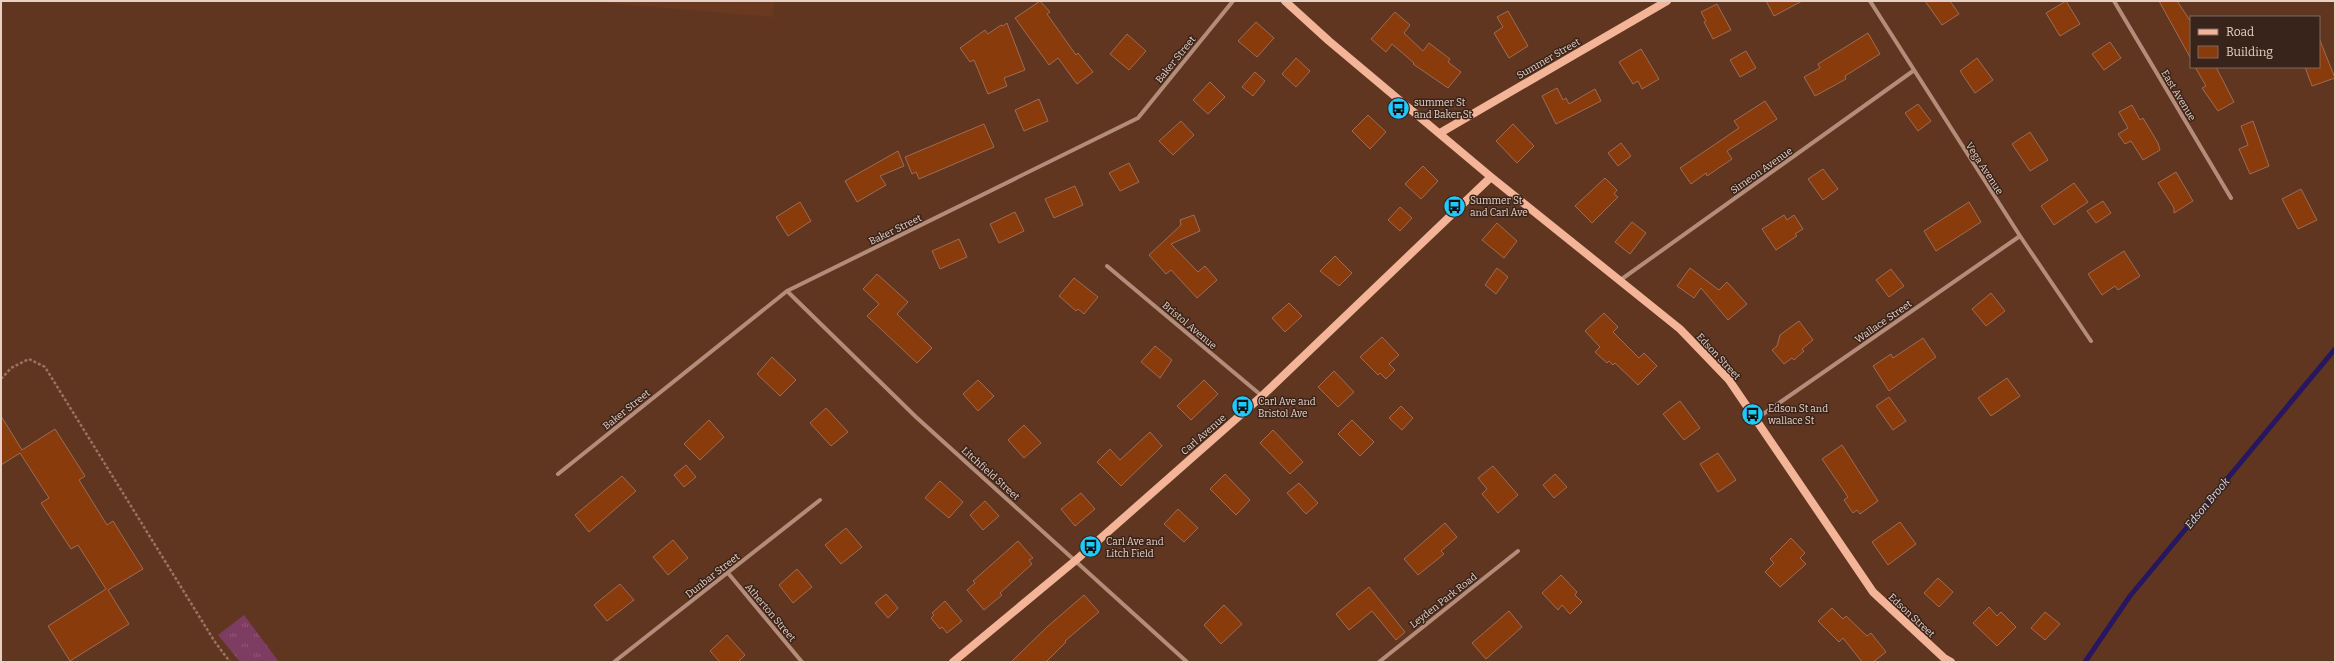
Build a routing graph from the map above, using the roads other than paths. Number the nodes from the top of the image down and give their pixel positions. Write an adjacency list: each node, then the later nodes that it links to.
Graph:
1 (1233, 1): 13 (street, Baker Street)
2 (1285, 1): 7 (street)
3 (1667, 1): 7 (street, Summer Street)
4 (1870, 1): 6 (street, Vega Avenue)
5 (2114, 1): 9 (street, East Avenue)
6 (1913, 72): 10 (street, Vega Avenue); 12 (street, Simeon Avenue)
7 (1440, 133): 8 (street)
8 (1492, 177): 12 (street, Edson Street); 15 (street, Carl Avenue)
9 (2231, 198)
10 (2020, 236): 14 (street, Vega Avenue); 16 (street, Wallace Street)
11 (1107, 266): 15 (street, Bristol Avenue)
12 (1618, 281): 16 (street, Edson Street)
13 (787, 291): 17 (street, Baker Street); 20 (street, Litchfield Street)
14 (2091, 341)
15 (1262, 396): 20 (street, Carl Avenue)
16 (1755, 419): 27 (street, Edson Street)
17 (558, 474)
18 (820, 500): 21 (street, Dunbar Street)
19 (1518, 551): 26 (street, Leyden Park Road)
20 (1076, 560): 24 (street, Carl Avenue); 25 (street, Litchfield Street)
21 (728, 573): 22 (street, Dunbar Street); 23 (street, Atherton Street)
22 (614, 662)
23 (802, 662)
24 (953, 662)
25 (1187, 662)
26 (1378, 662)
27 (1951, 662)

